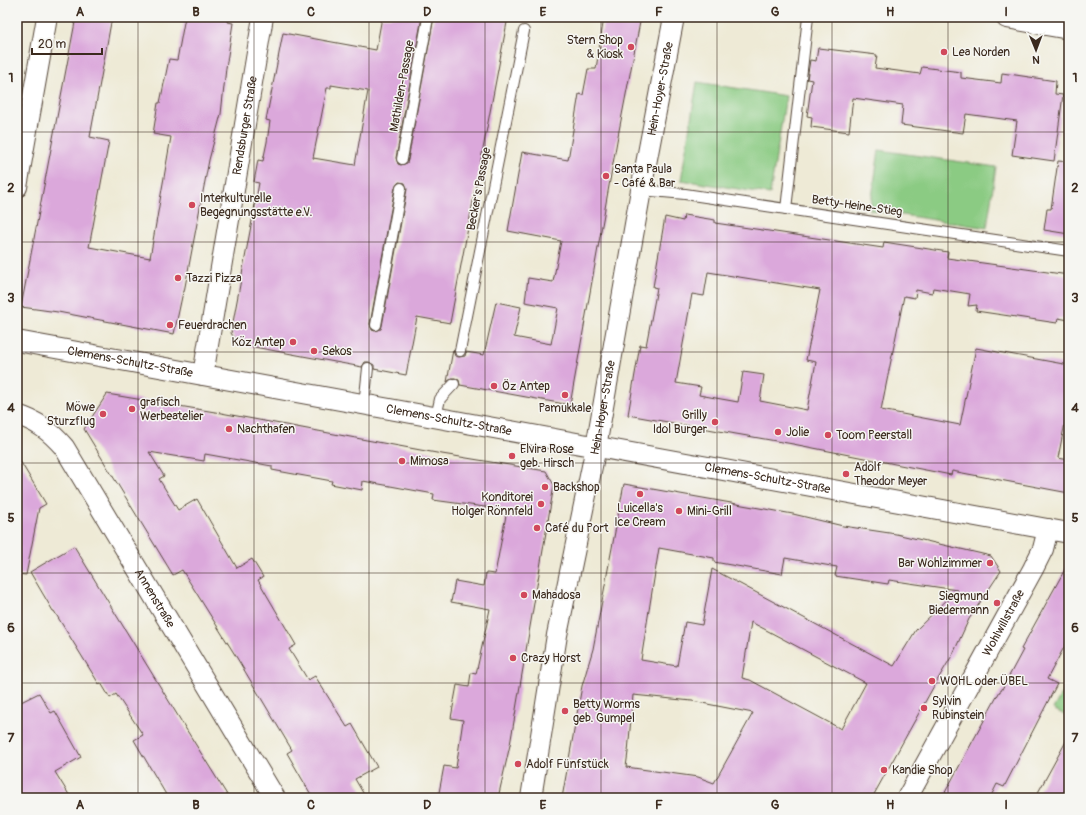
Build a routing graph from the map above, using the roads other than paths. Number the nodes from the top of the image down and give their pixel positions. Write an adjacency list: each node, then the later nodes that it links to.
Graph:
1 (47, 17): 10 (street)
2 (263, 17): 19 (street, Rendsburger Straße)
3 (674, 17): 12 (street, Hein-Hoyer-Straße)
4 (808, 17): 13 (lane)
5 (1007, 17): 7 (main road)
6 (428, 18): 9 (lane, Mathilden-Passage)
7 (1069, 28)
8 (524, 31): 17 (lane, Becker's Passage)
9 (402, 159)
10 (17, 187)
11 (401, 188): 15 (lane)
12 (641, 190): 13 (lane, Betty-Heine-Stieg); 24 (street, Hein-Hoyer-Straße)
13 (786, 209): 14 (lane, Betty-Heine-Stieg)
14 (1069, 251)
15 (376, 325)
16 (17, 341): 19 (street, Clemens-Schultz-Straße)
17 (460, 351)
18 (368, 368): 21 (lane)
19 (203, 375): 21 (street, Clemens-Schultz-Straße)
20 (454, 384): 23 (lane)
21 (364, 405): 23 (street, Clemens-Schultz-Straße)
22 (17, 415): 27 (street, Annenstraße)
23 (436, 418): 24 (street, Clemens-Schultz-Straße)
24 (596, 447): 25 (street, Clemens-Schultz-Straße); 28 (street, Hein-Hoyer-Straße)
25 (1048, 529): 26 (street, Clemens-Schultz-Straße); 29 (street, Wohlwillstraße)
26 (1069, 533)
27 (275, 798)
28 (531, 798)
29 (907, 798)

